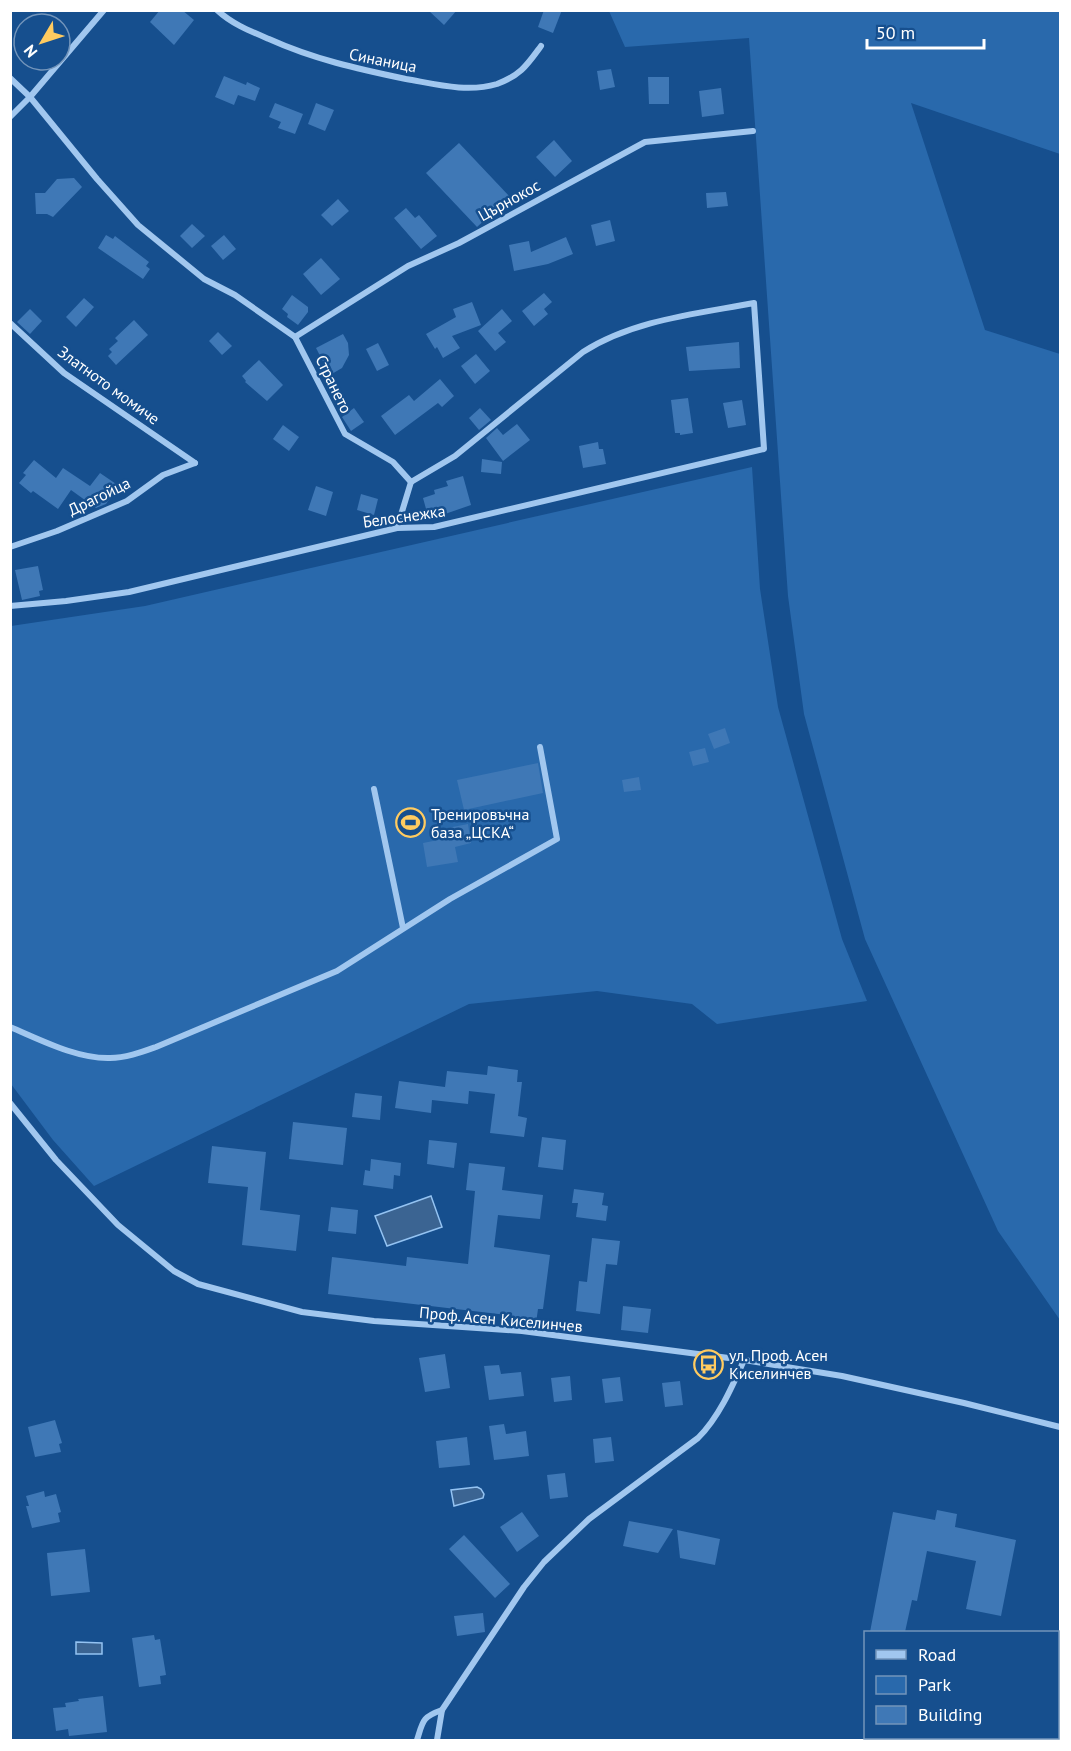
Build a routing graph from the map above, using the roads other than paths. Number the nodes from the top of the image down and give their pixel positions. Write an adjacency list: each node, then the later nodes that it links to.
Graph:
1 (105, 10): 5 (street)
2 (217, 10): 3 (street, Синаница)
3 (541, 46)
4 (10, 78): 5 (street, Странето)
5 (30, 97): 6 (street); 9 (street, Странето)
6 (10, 117)
7 (753, 132): 9 (street, Църнокос)
8 (10, 323): 10 (street, Златното момиче)
9 (294, 337): 11 (street, Странето)
10 (195, 463): 13 (street, Драгойца)
11 (411, 482): 12 (street); 12 (street, Белоснежка)
12 (397, 528): 14 (street, Белоснежка)
13 (10, 547)
14 (10, 606)
15 (540, 747): 17 (street)
16 (374, 789): 17 (street)
17 (403, 928): 18 (street)
18 (10, 1027)
19 (10, 1103): 20 (street, Проф. Асен Киселинчев)
20 (744, 1360): 21 (street, Проф. Асен Киселинчев); 22 (street)
21 (1060, 1426)
22 (442, 1710): 23 (street); 24 (street)
23 (417, 1740)
24 (437, 1740)

